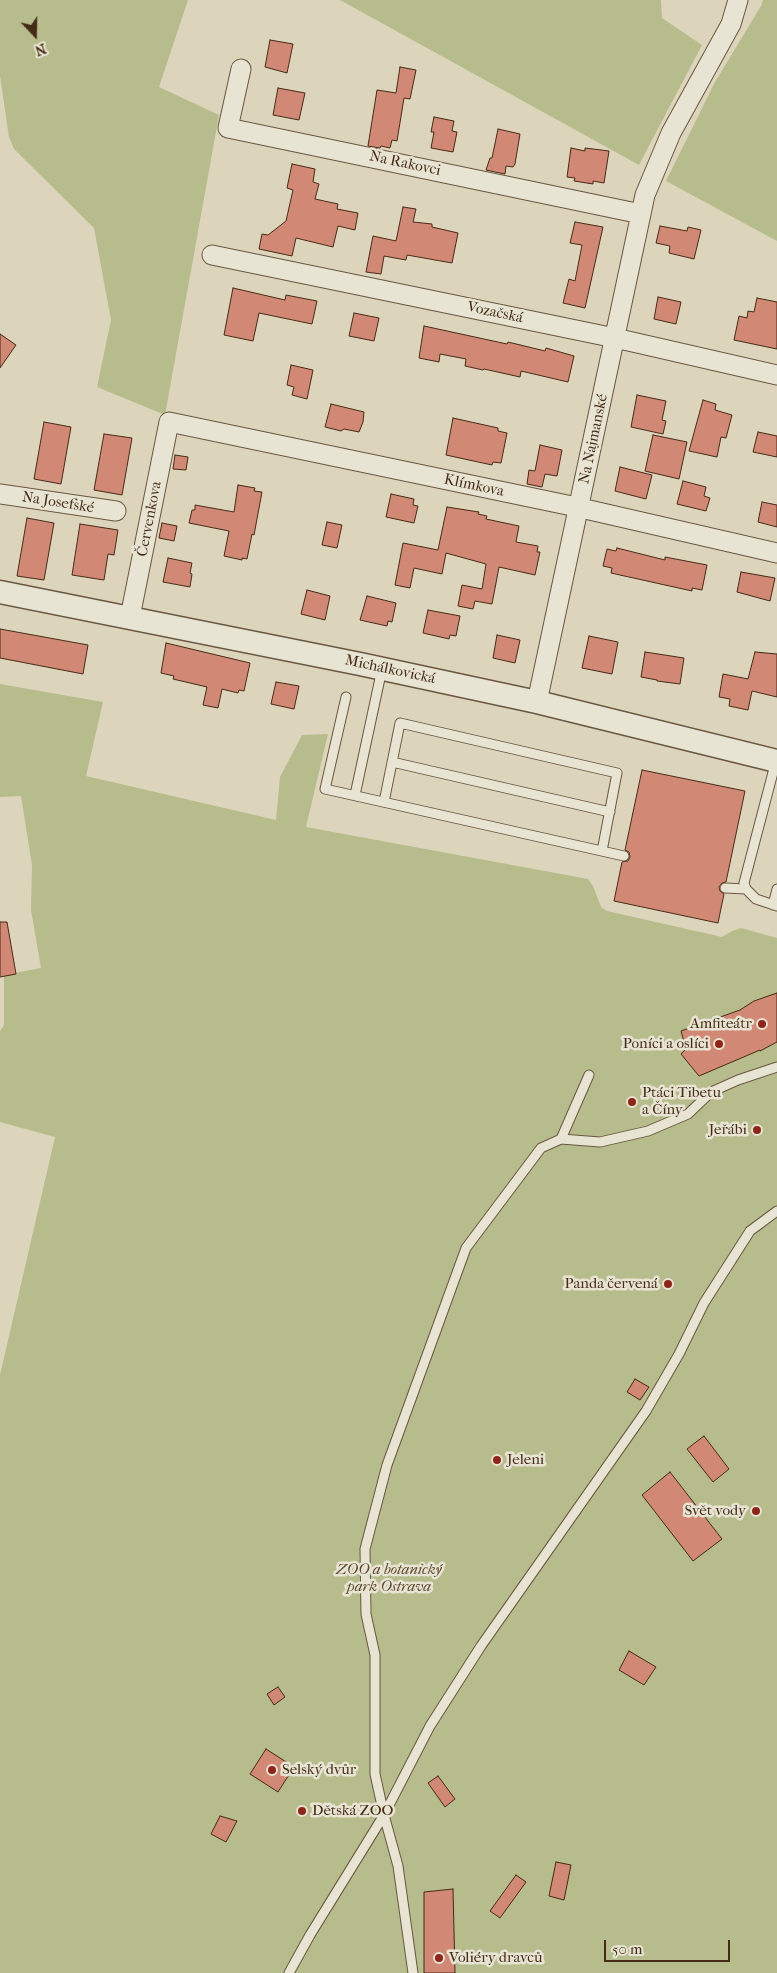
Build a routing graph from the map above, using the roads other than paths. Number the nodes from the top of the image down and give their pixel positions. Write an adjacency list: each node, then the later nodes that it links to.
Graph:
1 (738, 0): 3 (street, Na Najmanské)
2 (241, 69): 3 (street, Na Rakovci)
3 (641, 214): 5 (street, Na Najmanské)
4 (212, 255): 5 (street, Vozačská)
5 (615, 338): 6 (street, Vozačská); 9 (street, Na Najmanské)
6 (777, 375)
7 (169, 422): 9 (street, Klímkova); 13 (street, Červenkova)
8 (0, 494): 10 (street, Na Josefské)
9 (579, 508): 11 (street, Klímkova); 16 (street, Na Najmanské)
10 (116, 512)
11 (777, 553)
12 (0, 592): 13 (street, Michálkovická)
13 (130, 617): 14 (street, Michálkovická)
14 (382, 669): 16 (street, Michálkovická); 19 (lane)
15 (346, 697): 19 (lane)
16 (536, 702): 17 (street, Michálkovická)
17 (777, 761): 25 (lane)
18 (392, 762): 20 (lane); 21 (lane); 21 (lane)
19 (355, 795): 20 (lane)
20 (384, 802): 22 (lane)
21 (610, 812): 22 (lane)
22 (602, 851): 23 (lane)
23 (624, 856)
24 (725, 888): 25 (lane)
25 (746, 889): 27 (lane)
26 (777, 889): 27 (lane)
27 (775, 906)
28 (777, 1067): 30 (lane)
29 (589, 1075): 30 (lane)
30 (561, 1139): 32 (lane)
31 (777, 1211): 32 (lane)
32 (384, 1815): 33 (lane); 34 (lane)
33 (289, 1973)
34 (413, 1973)

